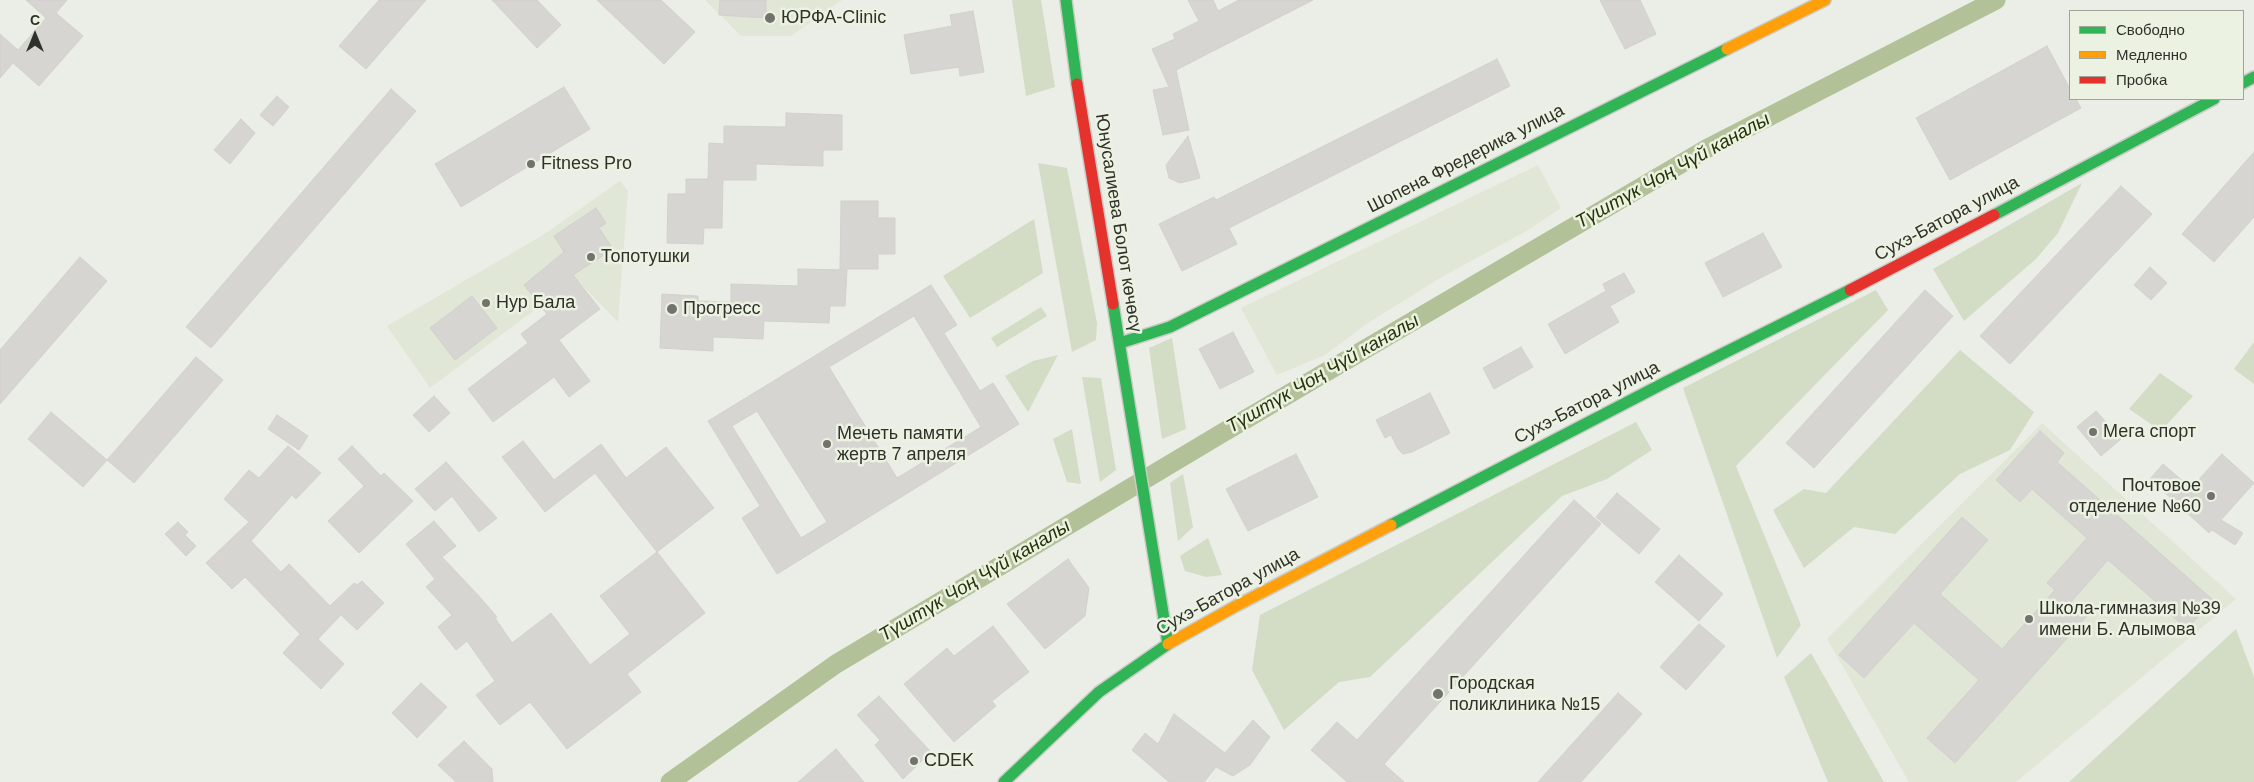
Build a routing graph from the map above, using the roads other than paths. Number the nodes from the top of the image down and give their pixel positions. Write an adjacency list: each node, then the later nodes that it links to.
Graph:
1 (1066, 0): 4 (main road, Юнусалиева Болот көчөсү)
2 (1825, 0): 4 (main road, Шопена Фредерика улица)
3 (2212, 100): 5 (main road, Сухэ-Батора улица)
4 (1120, 343): 5 (main road, Юнусалиева Болот көчөсү)
5 (1168, 644): 6 (main road, Сухэ-Батора улица)
6 (1004, 782)

